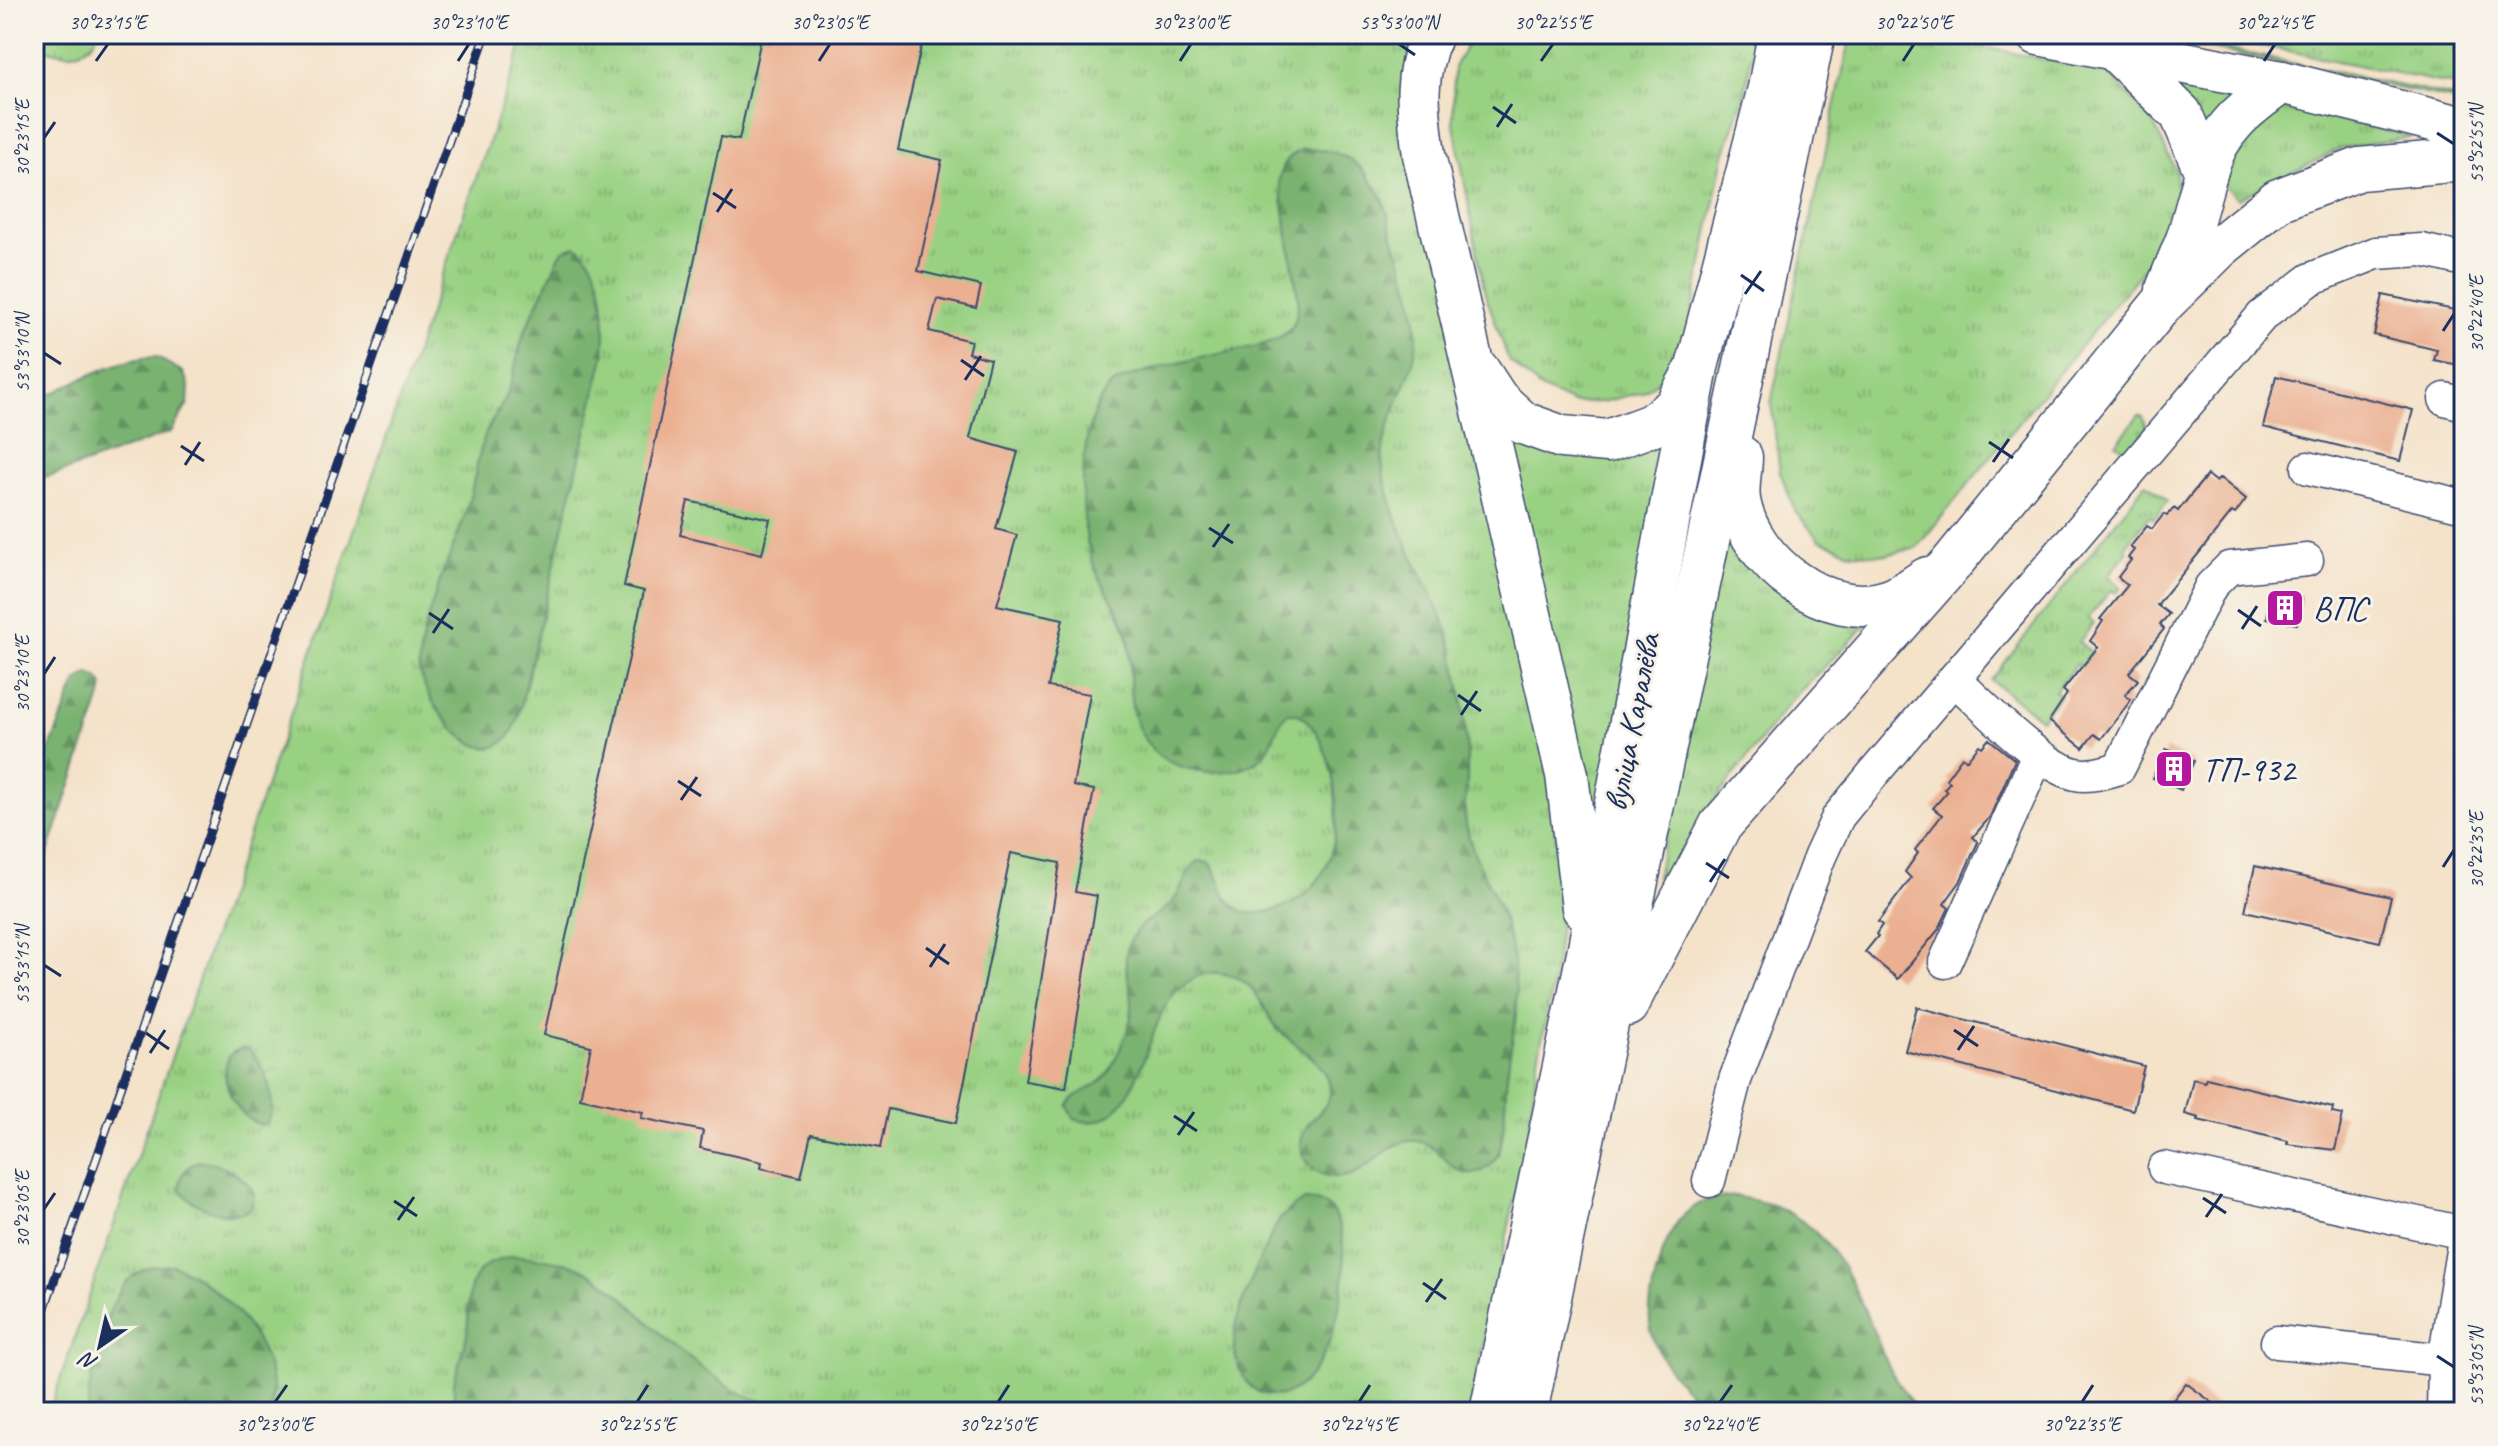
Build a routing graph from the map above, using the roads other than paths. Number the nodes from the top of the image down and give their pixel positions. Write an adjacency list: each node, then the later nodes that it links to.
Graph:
1 (1431, 34): 13 (main road)
2 (1779, 34): 7 (main road, вуліца Каралёва)
3 (1814, 34): 7 (main road, вуліца Каралёва)
4 (2038, 34): 5 (main road)
5 (2116, 42): 6 (main road); 10 (main road)
6 (2282, 82): 8 (main road); 10 (main road)
7 (1785, 92): 14 (main road, вуліца Каралёва); 15 (main road, вуліца Каралёва)
8 (2464, 128)
9 (2464, 160): 12 (main road)
10 (2206, 173): 12 (main road)
11 (2464, 260): 20 (street)
12 (2161, 305): 19 (main road)
13 (1470, 358): 14 (main road); 22 (main road)
14 (1697, 367): 22 (main road, вуліца Каралёва)
15 (1744, 371): 19 (main road); 24 (main road, вуліца Каралёва)
16 (2308, 468): 17 (street)
17 (2464, 506)
18 (2307, 560): 21 (street)
19 (1951, 564): 24 (main road)
20 (1954, 679): 21 (street); 26 (street)
21 (2038, 755): 23 (street)
22 (1588, 953): 30 (main road, вуліца Каралёва)
23 (1945, 962)
24 (1603, 1052): 31 (main road, вуліца Каралёва)
25 (2164, 1168): 27 (street)
26 (1709, 1181)
27 (2464, 1236): 29 (street)
28 (2277, 1342): 29 (street)
29 (2444, 1360): 32 (street)
30 (1491, 1412)
31 (1526, 1412)
32 (2443, 1412)

